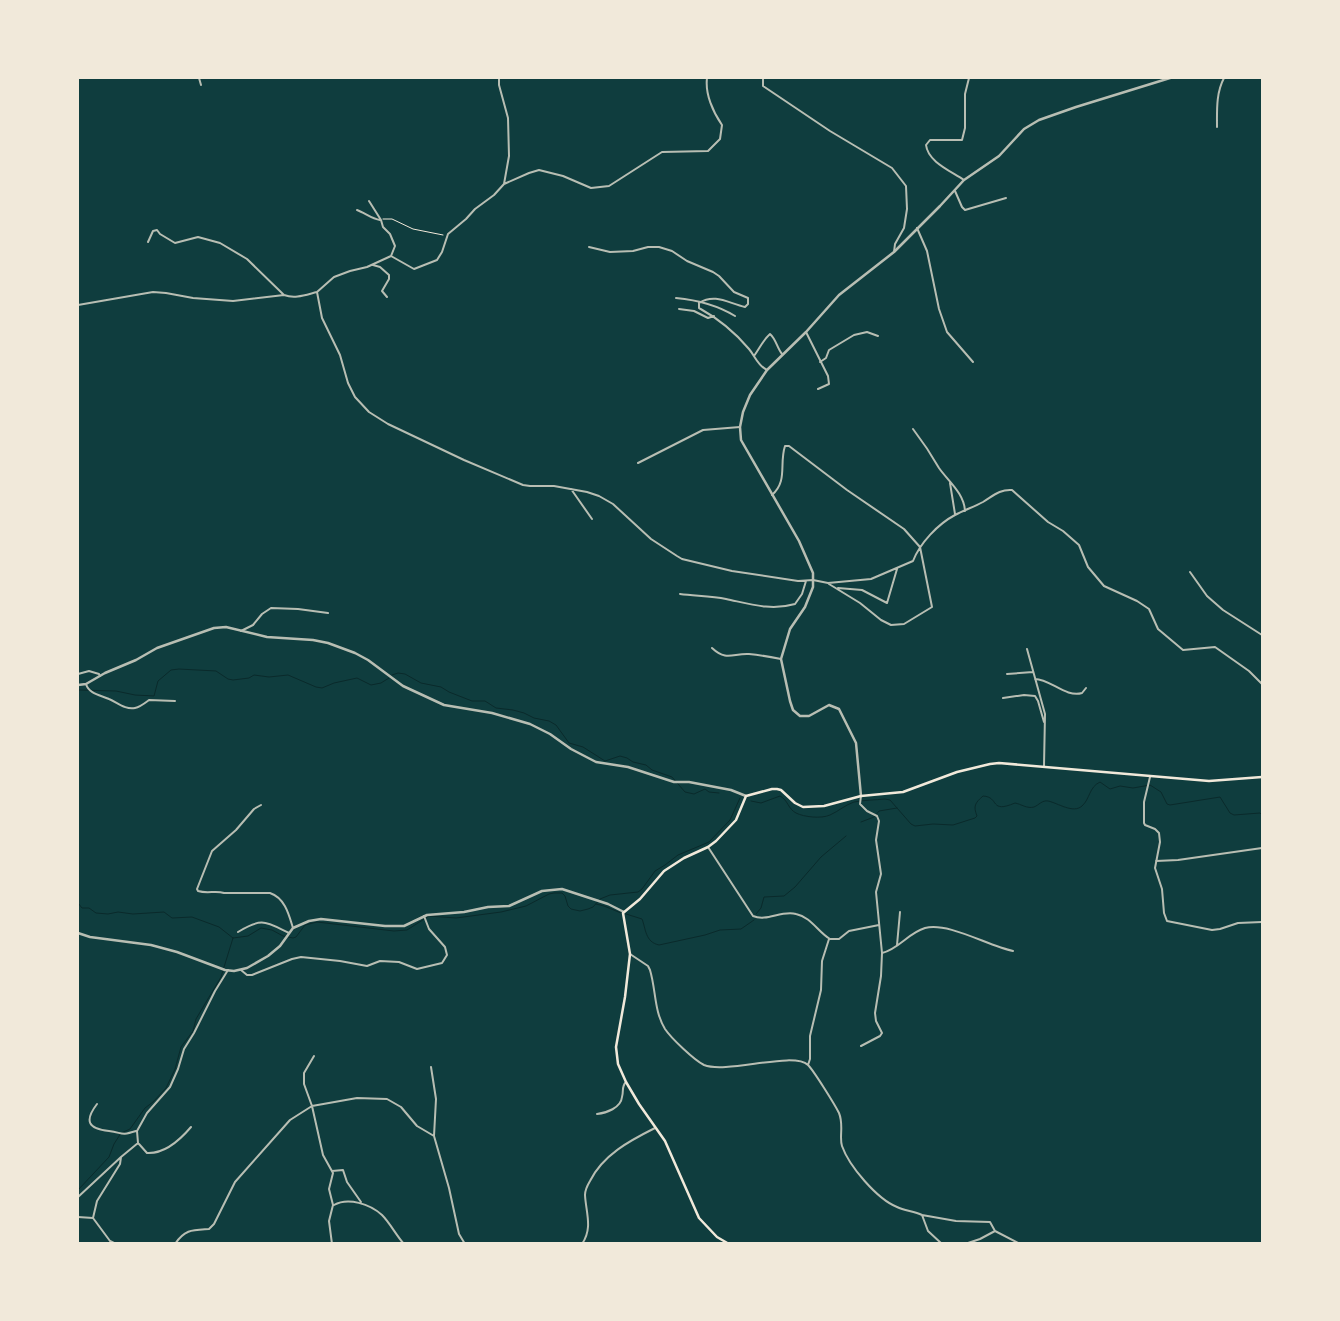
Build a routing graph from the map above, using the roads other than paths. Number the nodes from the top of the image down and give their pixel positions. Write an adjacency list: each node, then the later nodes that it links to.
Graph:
1 (199, 78): 8 (street)
2 (499, 78): 11 (street)
3 (707, 78): 11 (street)
4 (763, 78): 20 (street)
5 (969, 78): 10 (street)
6 (1170, 78): 10 (street)
7 (1224, 78): 9 (street)
8 (201, 85)
9 (1216, 127)
10 (964, 180): 12 (street)
11 (504, 184): 21 (street)
12 (955, 191): 13 (street); 17 (street)
13 (1006, 198)
14 (369, 201): 16 (street)
15 (357, 210): 16 (street)
16 (381, 220): 21 (street)
17 (918, 228): 20 (street); 37 (street)
18 (148, 242): 24 (street)
19 (589, 247): 27 (street)
20 (894, 252): 32 (street)
21 (392, 256): 22 (street)
22 (372, 265): 23 (street); 25 (street)
23 (317, 292): 24 (street); 44 (street)
24 (284, 295): 28 (street)
25 (387, 297)
26 (676, 298): 27 (street)
27 (701, 302): 30 (street); 31 (street)
28 (78, 305)
29 (679, 309): 30 (street)
30 (714, 316): 35 (street)
31 (735, 316)
32 (806, 332): 34 (street); 36 (street)
33 (878, 336): 36 (street)
34 (782, 354): 35 (street); 38 (street)
35 (754, 356): 38 (street)
36 (820, 362): 39 (street)
37 (972, 362)
38 (766, 370): 40 (street)
39 (818, 390)
40 (740, 427): 42 (street); 45 (street)
41 (913, 429): 43 (street)
42 (638, 463)
43 (950, 480): 46 (street); 47 (street)
44 (571, 489): 48 (street); 53 (street)
45 (772, 495): 49 (street); 52 (street)
46 (965, 512): 47 (street); 69 (street)
47 (955, 514): 49 (street)
48 (592, 519)
49 (920, 547): 50 (street); 55 (street)
50 (897, 568): 54 (street); 55 (street)
51 (1190, 572): 59 (street)
52 (813, 580): 53 (street); 54 (street); 62 (street)
53 (806, 581): 56 (street)
54 (828, 583): 55 (street)
55 (836, 588)
56 (680, 594)
57 (328, 613): 58 (street)
58 (241, 630): 66 (street); 78 (street)
59 (1262, 635)
60 (712, 648): 62 (street)
61 (1027, 649): 63 (street)
62 (781, 658): 79 (street)
63 (1033, 672): 65 (street); 67 (street)
64 (78, 674): 66 (street)
65 (1007, 674)
66 (100, 676): 68 (street)
67 (1034, 679): 71 (street); 74 (street)
68 (86, 684): 70 (street); 73 (street)
69 (1262, 684)
70 (78, 685)
71 (1086, 688)
72 (1003, 698): 74 (street)
73 (175, 701)
74 (1044, 722): 75 (street)
75 (1044, 766): 76 (main road); 79 (main road)
76 (1150, 777): 77 (main road); 83 (street)
77 (1262, 777)
78 (746, 796): 79 (main road); 81 (main road)
79 (860, 798): 88 (street)
80 (261, 805): 89 (street)
81 (708, 848): 84 (main road); 93 (street)
82 (1262, 848): 83 (street)
83 (1156, 861): 87 (street)
84 (624, 912): 86 (street); 97 (main road)
85 (900, 912): 94 (street)
86 (425, 918): 89 (street); 99 (street)
87 (1262, 922)
88 (879, 925): 93 (street); 96 (street)
89 (293, 928): 92 (street)
90 (238, 932): 92 (street)
91 (78, 933): 98 (street)
92 (289, 933): 99 (street)
93 (829, 939): 102 (street)
94 (897, 945): 95 (street); 96 (street)
95 (1013, 951)
96 (882, 953): 100 (street)
97 (630, 954): 102 (street); 104 (main road)
98 (225, 969): 99 (street); 110 (street)
99 (241, 970)
100 (861, 1046)
101 (314, 1056): 106 (street)
102 (808, 1065): 118 (street)
103 (431, 1066): 111 (street)
104 (626, 1082): 107 (street); 109 (main road)
105 (97, 1104): 110 (street)
106 (312, 1106): 111 (street); 114 (street); 123 (street)
107 (597, 1114)
108 (191, 1127): 112 (street)
109 (657, 1127): 127 (street); 128 (main road)
110 (137, 1131): 112 (street)
111 (434, 1136): 126 (street)
112 (138, 1143): 113 (street)
113 (120, 1157): 115 (street); 120 (street)
114 (332, 1171): 116 (street); 117 (street)
115 (78, 1198)
116 (362, 1203): 117 (street); 125 (street)
117 (334, 1205): 124 (street)
118 (922, 1215): 121 (street); 129 (street)
119 (78, 1217): 120 (street)
120 (93, 1218): 122 (street)
121 (995, 1231): 130 (street); 131 (street)
122 (116, 1244)
123 (175, 1244)
124 (332, 1244)
125 (404, 1244)
126 (465, 1244)
127 (582, 1244)
128 (729, 1244)
129 (942, 1244)
130 (965, 1244)
131 (1020, 1244)

